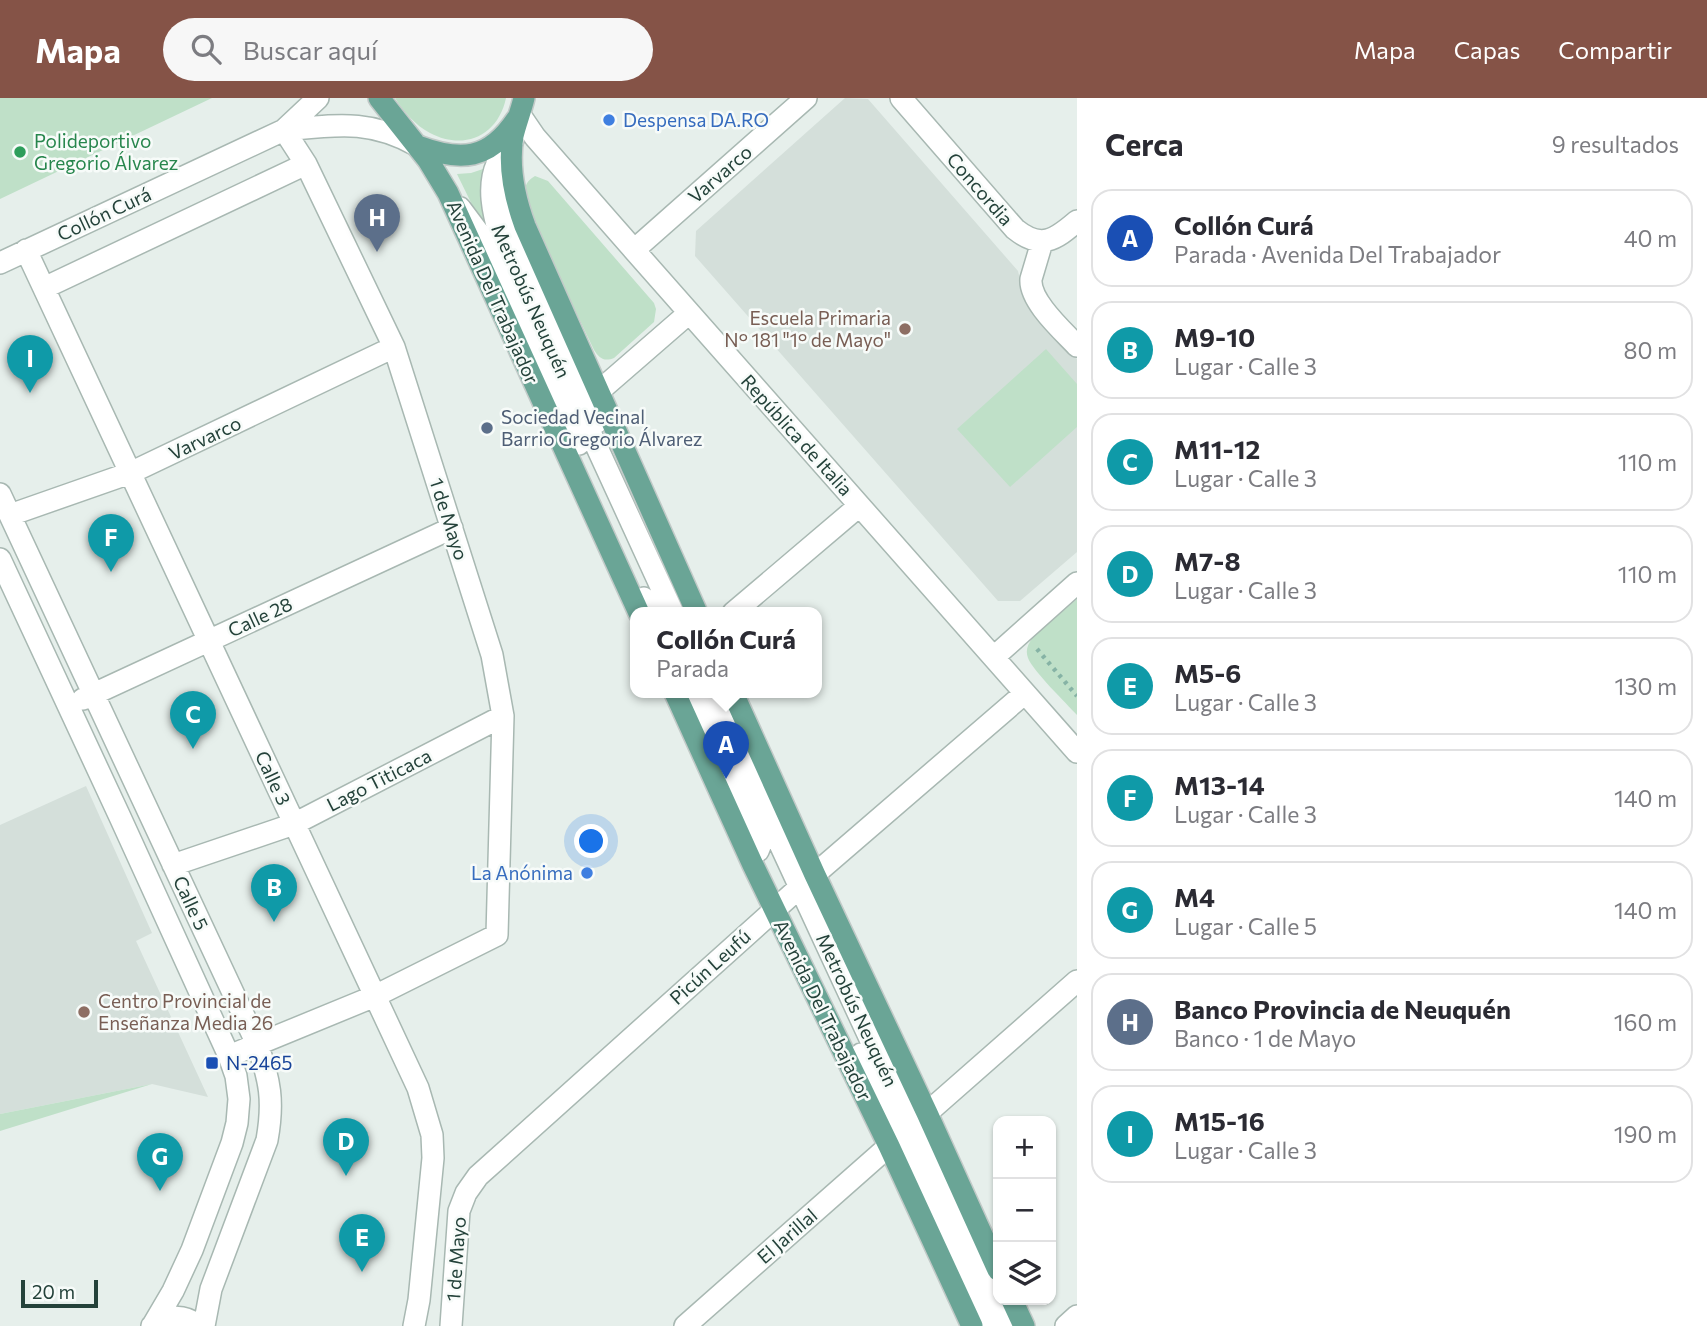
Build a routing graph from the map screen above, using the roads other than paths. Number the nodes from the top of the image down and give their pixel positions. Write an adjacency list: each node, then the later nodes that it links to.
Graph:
1 (318, 98): 6 (street, Collón Curá)
2 (379, 98): 8 (main road, Avenida Del Trabajador)
3 (806, 98): 14 (street, Varvarco)
4 (901, 98): 12 (street, Concordia)
5 (526, 103): 7 (main road); 8 (main road, Collón Curá); 14 (street, República de Italia)
6 (284, 130): 8 (street, Collón Curá); 9 (street, 1 de Mayo); 13 (street, Collón Curá)
7 (513, 140): 20 (main road); 31 (street, Metrobús Neuquén)
8 (418, 146): 10 (main road, Avenida Del Trabajador)
9 (306, 164): 16 (street); 19 (street, 1 de Mayo)
10 (447, 193): 29 (main road, Avenida Del Trabajador); 30 (street, Metrobús Neuquén)
11 (1077, 221): 12 (street)
12 (1042, 242): 18 (street)
13 (26, 250): 15 (street, Collón Curá); 16 (street, Calle 3)
14 (634, 250): 17 (street, República de Italia)
15 (0, 263)
16 (44, 288): 22 (street, Calle 3)
17 (689, 313): 20 (street); 24 (street, República de Italia)
18 (1077, 346)
19 (394, 347): 22 (street, Varvarco); 26 (street, 1 de Mayo)
20 (598, 392): 32 (main road)
21 (596, 423): 21 (street)
22 (130, 473): 25 (street, Varvarco); 34 (street, Calle 3)
23 (0, 494): 25 (street, Calle 5)
24 (859, 506): 33 (street); 35 (street, República de Italia)
25 (10, 515): 37 (street, Calle 5)
26 (452, 528): 34 (street, Calle 28); 45 (street, 1 de Mayo)
27 (0, 559): 44 (street, Calle 5)
28 (1077, 583): 35 (street)
29 (636, 607)
30 (655, 607)
31 (670, 607)
32 (694, 607)
33 (740, 607)
34 (209, 640): 37 (street, Calle 28); 47 (street, Calle 3)
35 (994, 657): 36 (street, República de Italia)
36 (1025, 693): 46 (street, República de Italia); 49 (street, Picún Leufú)
37 (94, 694): 44 (street, Calle 28); 48 (street, Calle 5)
38 (678, 698): 49 (main road, Avenida Del Trabajador)
39 (683, 698): 40 (street)
40 (690, 698)
41 (698, 698): 49 (street, Metrobús Neuquén)
42 (712, 698): 49 (street, Metrobús Neuquén)
43 (735, 698): 49 (main road, Avenida Del Trabajador)
44 (68, 705): 53 (street, Calle 5)
45 (503, 716): 47 (street, Lago Titicaca); 51 (street, 1 de Mayo)
46 (1077, 752)
47 (295, 824): 48 (street, Lago Titicaca); 51 (street, Calle 3)
48 (173, 865): 52 (street, Calle 5)
49 (795, 892): 54 (main road, Avenida Del Trabajador); 55 (main road, Avenida Del Trabajador); 56 (street, Picún Leufú); 66 (street, Metrobús Neuquén); 67 (street, Metrobús Neuquén)
50 (1077, 981): 54 (street)
51 (375, 996): 52 (street); 62 (street, Calle 3)
52 (257, 1044): 53 (street); 61 (street, Calle 5)
53 (229, 1056): 60 (street, Calle 5)
54 (927, 1113): 57 (main road, Avenida Del Trabajador)
55 (889, 1146): 64 (street, El Jarillal); 65 (main road, Avenida Del Trabajador)
56 (466, 1193): 63 (street, 1 de Mayo)
57 (993, 1259)
58 (1014, 1305): 68 (main road)
59 (1077, 1316): 69 (street)
60 (153, 1325): 61 (street)
61 (202, 1326)
62 (414, 1326)
63 (451, 1326)
64 (685, 1326)
65 (972, 1326)
66 (985, 1326)
67 (1003, 1326)
68 (1024, 1326)
69 (1066, 1326)

